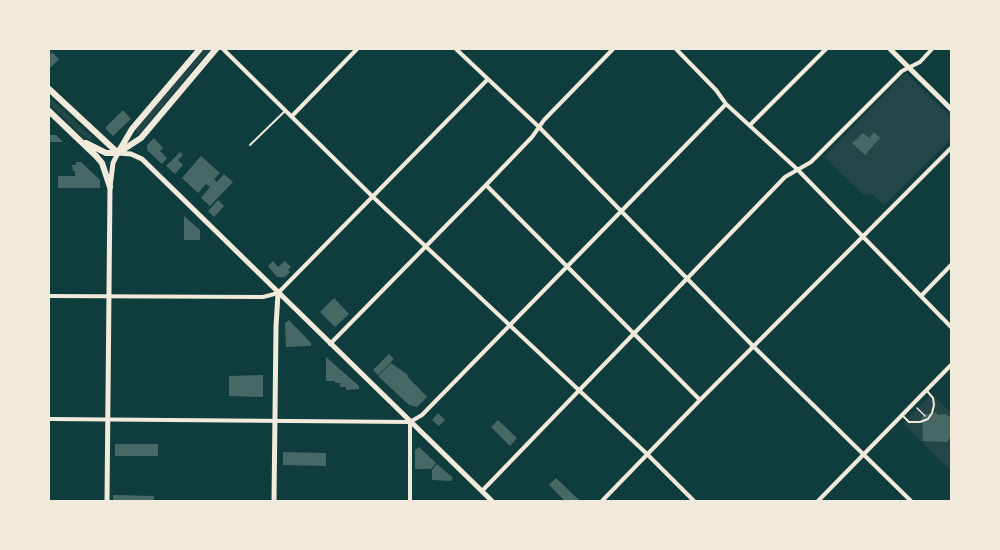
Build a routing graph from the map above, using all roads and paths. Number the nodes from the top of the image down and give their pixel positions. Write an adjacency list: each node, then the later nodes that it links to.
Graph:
1 (200, 49): 24 (main road)
2 (216, 49): 24 (main road)
3 (223, 49): 16 (street)
4 (357, 49): 18 (street)
5 (456, 49): 12 (street)
6 (613, 49): 20 (street)
7 (676, 49): 14 (street)
8 (826, 49): 19 (street)
9 (890, 49): 11 (street)
10 (932, 49): 11 (street)
11 (909, 67): 15 (street); 25 (street)
12 (487, 80): 20 (street); 28 (street)
13 (49, 89): 24 (main road)
14 (726, 104): 19 (street); 29 (street)
15 (951, 109)
16 (286, 110): 18 (street); 22 (lane)
17 (49, 111): 21 (main road)
18 (292, 116): 28 (street)
19 (750, 125): 25 (street)
20 (539, 127): 26 (street); 29 (street)
21 (74, 135): 24 (main road); 27 (main road)
22 (250, 146)
23 (951, 148): 30 (street)
24 (118, 153): 27 (street); 35 (street)
25 (797, 169): 30 (street); 34 (street)
26 (486, 185): 31 (street); 33 (street)
27 (110, 187): 38 (street)
28 (373, 196): 31 (street); 35 (street)
29 (620, 212): 33 (street); 34 (street)
30 (862, 236): 37 (street); 43 (street)
31 (425, 246): 39 (street); 42 (street)
32 (951, 265): 37 (street)
33 (567, 266): 39 (street); 41 (street)
34 (688, 278): 41 (street); 43 (street)
35 (278, 293): 38 (street); 42 (street); 53 (street)
36 (49, 296): 38 (street)
37 (921, 296): 40 (street)
38 (109, 297): 52 (street)
39 (510, 324): 45 (street); 54 (street)
40 (951, 327)
41 (634, 334): 45 (street); 47 (street)
42 (330, 344): 54 (street)
43 (754, 347): 47 (street); 56 (street)
44 (951, 365): 46 (street)
45 (578, 389): 55 (street); 57 (street)
46 (926, 391): 49 (street); 51 (lane)
47 (700, 400): 55 (street)
48 (917, 408): 51 (path)
49 (902, 415): 51 (lane); 56 (street)
50 (49, 419): 52 (street)
51 (928, 419)
52 (109, 420): 53 (street); 58 (street)
53 (274, 422): 54 (street); 59 (street)
54 (410, 422): 57 (street); 60 (street)
55 (647, 454): 62 (street); 63 (street)
56 (863, 454): 64 (street); 65 (street)
57 (482, 491): 61 (street)
58 (107, 501)
59 (274, 501)
60 (410, 501)
61 (492, 501)
62 (602, 501)
63 (694, 501)
64 (818, 501)
65 (911, 501)

